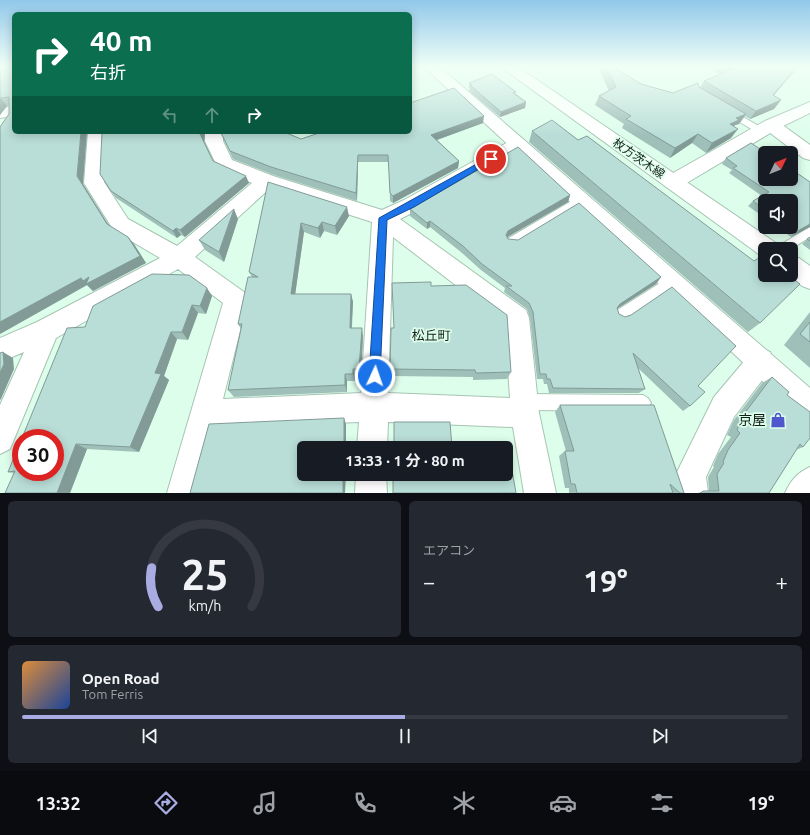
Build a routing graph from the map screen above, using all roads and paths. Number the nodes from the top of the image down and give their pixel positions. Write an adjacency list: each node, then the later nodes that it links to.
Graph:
1 (457, 90): 10 (street)
2 (542, 90): 13 (street, 枚方茨木線)
3 (810, 107): 6 (street)
4 (723, 108): 6 (lane)
5 (9, 112): 7 (street)
6 (766, 128): 11 (street); 13 (street)
7 (0, 130)
8 (97, 134): 20 (street)
9 (214, 134): 12 (street)
10 (518, 144): 14 (street); 15 (street)
11 (810, 154)
12 (266, 181): 15 (street); 20 (street)
13 (674, 182): 18 (street, 枚方茨木線)
14 (580, 200): 17 (lane); 23 (street)
15 (383, 218): 29 (street); 31 (street)
16 (810, 231): 19 (lane)
17 (511, 242)
18 (758, 242)
19 (793, 242)
20 (179, 258): 25 (street); 32 (street)
21 (798, 270): 22 (street)
22 (810, 279)
23 (671, 281): 24 (lane); 27 (street)
24 (621, 315)
25 (46, 330): 26 (street); 33 (street)
26 (0, 350)
27 (761, 361): 30 (street); 40 (street)
28 (643, 403): 31 (lane)
29 (373, 407): 31 (street); 32 (street); 34 (street)
30 (810, 407)
31 (524, 408): 39 (street)
32 (204, 414): 37 (street)
33 (0, 440)
34 (372, 441)
35 (371, 481): 38 (street)
36 (810, 483): 41 (street)
37 (183, 493)
38 (371, 493)
39 (540, 493)
40 (692, 493)
41 (801, 493)

